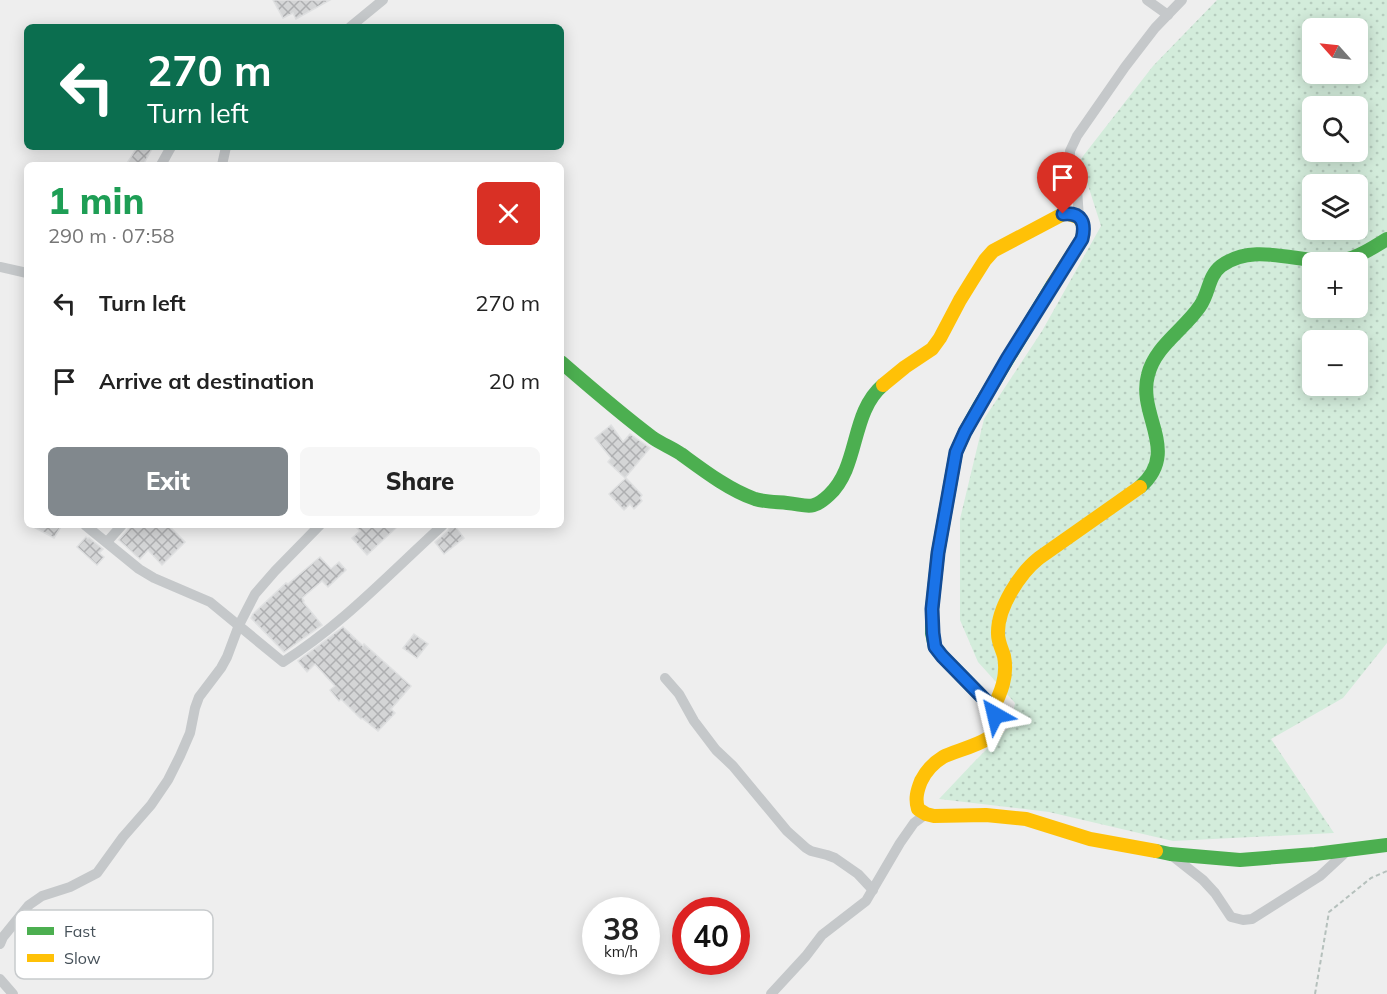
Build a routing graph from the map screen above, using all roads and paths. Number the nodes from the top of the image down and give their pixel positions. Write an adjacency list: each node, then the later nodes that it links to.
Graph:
1 (383, 0): 5 (street)
2 (1147, 0): 4 (street)
3 (1182, 0): 4 (street)
4 (1168, 15): 6 (street)
5 (354, 24)
6 (1079, 218): 10 (street); 18 (street)
7 (1387, 239): 18 (street)
8 (0, 267): 9 (street)
9 (24, 272)
10 (564, 365)
11 (90, 528): 15 (street)
12 (119, 528): 15 (street)
13 (317, 528): 16 (street)
14 (440, 528): 16 (street)
15 (107, 542): 16 (street)
16 (239, 625): 25 (street)
17 (665, 678): 24 (street)
18 (992, 710): 19 (street)
19 (926, 814): 22 (street); 24 (street)
20 (1387, 845): 21 (street)
21 (1349, 850): 22 (street); 22 (street)
22 (1170, 854)
23 (1387, 871): 31 (path)
24 (873, 890): 30 (street)
25 (25, 910)
26 (15, 922): 27 (street)
27 (0, 944)
28 (0, 979): 29 (street)
29 (13, 994)
30 (771, 994)
31 (1315, 994)

